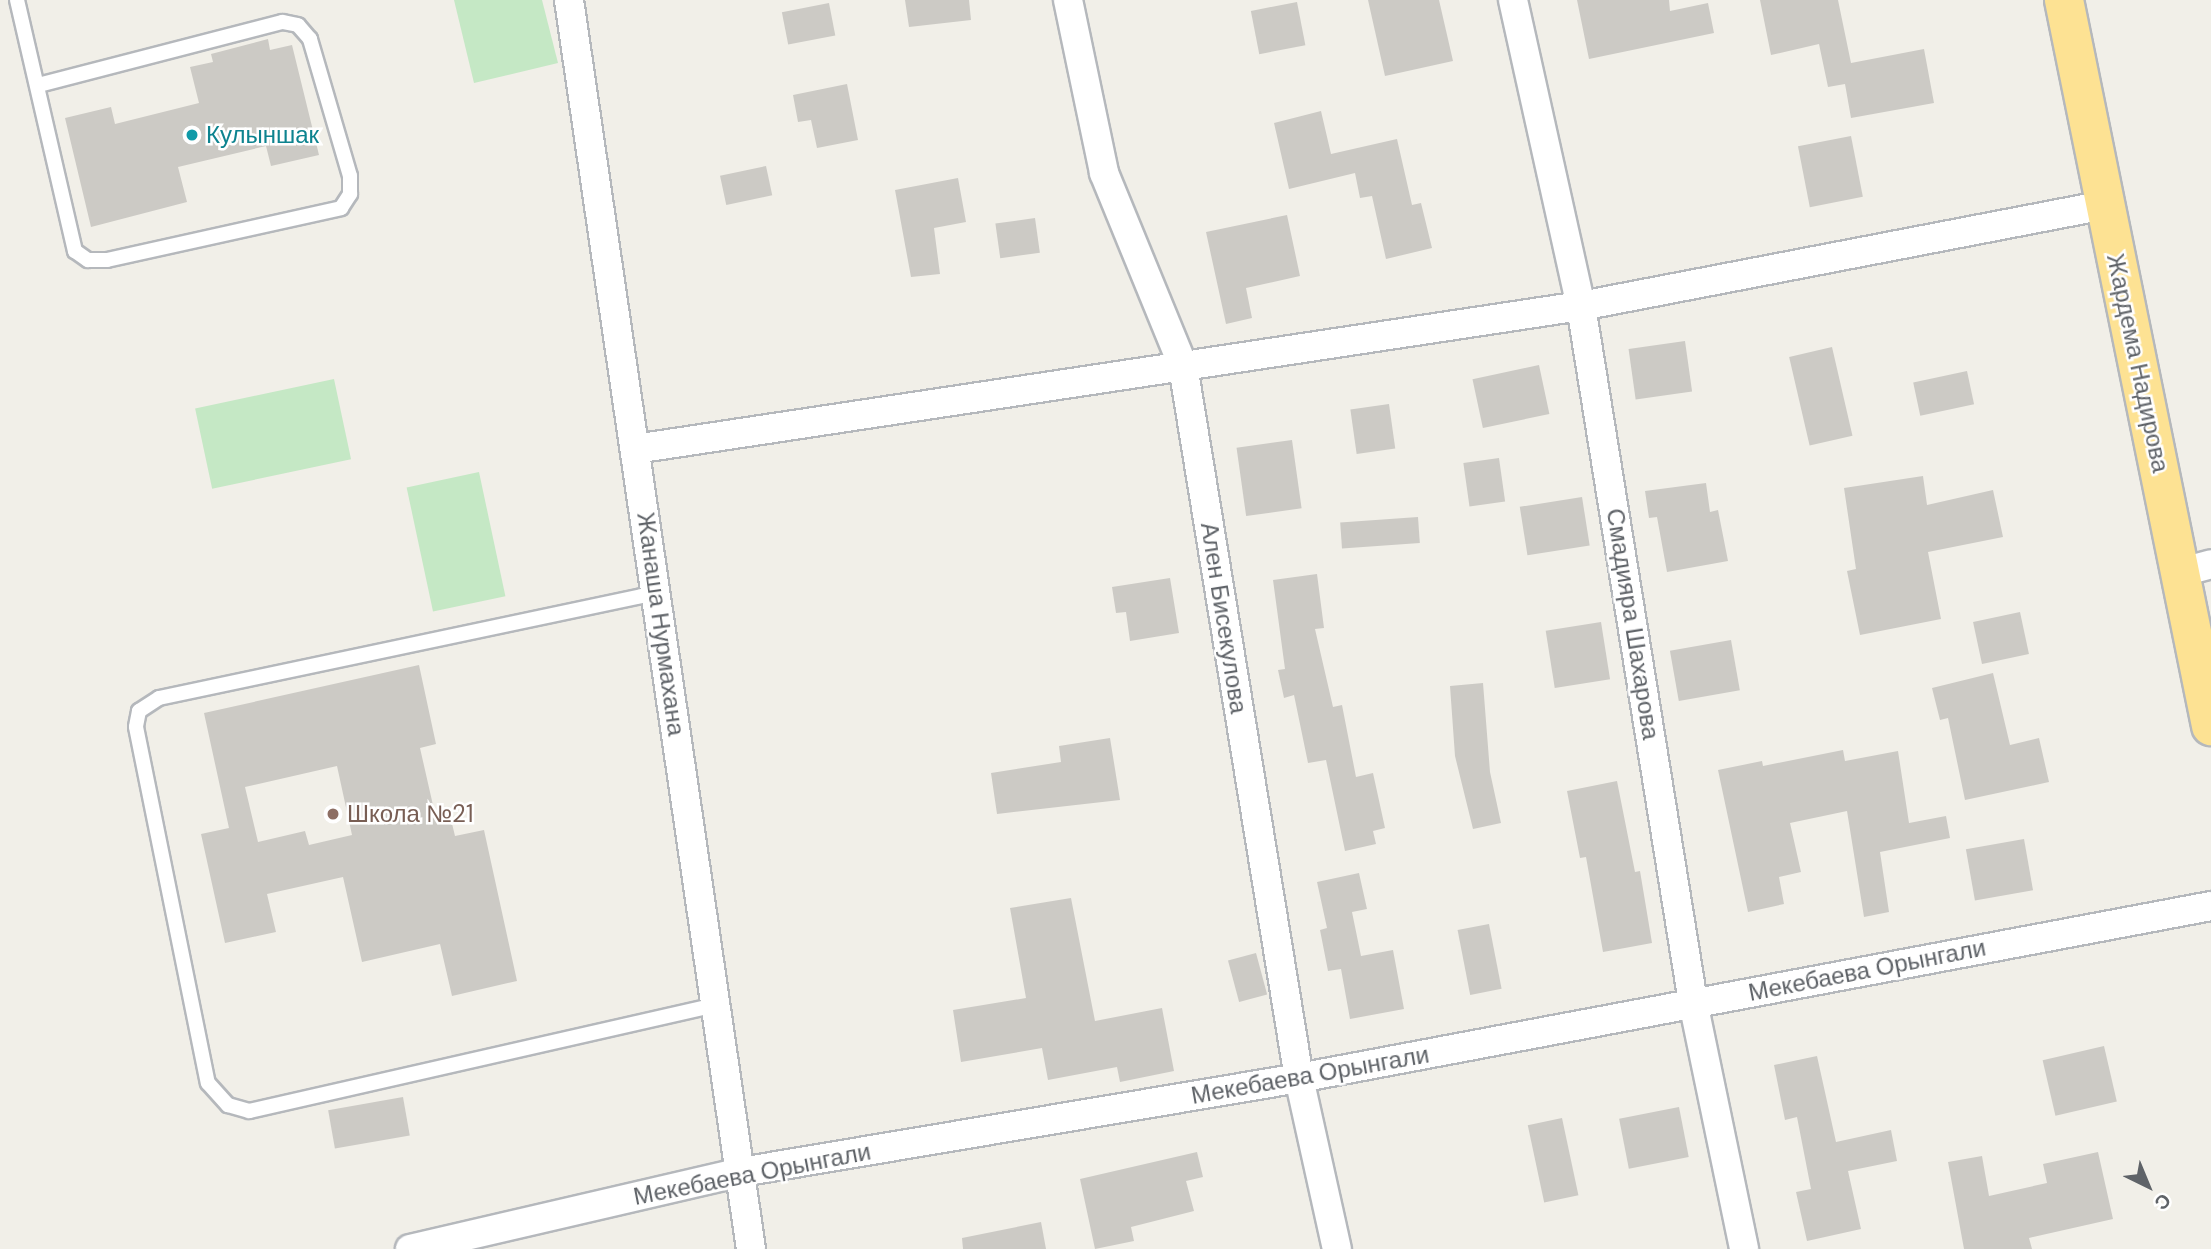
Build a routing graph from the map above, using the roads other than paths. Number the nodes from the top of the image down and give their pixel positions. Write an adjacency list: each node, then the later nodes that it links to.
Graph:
1 (17, 0): 6 (lane)
2 (569, 0): 10 (street, Жанаша Нурмахана)
3 (1068, 0): 9 (street, Ален Бисекулова)
4 (1513, 0): 8 (street, Смадияра Шахарова)
5 (2064, 0): 7 (highway, Жардема Надирова)
6 (38, 85): 6 (lane)
7 (2105, 205): 8 (street); 11 (highway, Жардема Надирова)
8 (1581, 306): 9 (street); 15 (street, Смадияра Шахарова)
9 (1183, 366): 10 (street); 17 (street, Ален Бисекулова)
10 (635, 449): 12 (street, Жанаша Нурмахана)
11 (2197, 568): 13 (highway, Жардема Надирова)
12 (656, 593): 16 (street, Жанаша Нурмахана); 16 (lane)
13 (2211, 726)
14 (2211, 906): 15 (street, Мекебаева Орынгали)
15 (1693, 1002): 17 (street, Мекебаева Орынгали); 22 (street, Смадияра Шахарова)
16 (717, 1005): 18 (street, Жанаша Нурмахана)
17 (1299, 1078): 18 (street, Мекебаева Орынгали); 21 (street, Ален Бисекулова)
18 (741, 1172): 19 (street, Мекебаева Орынгали); 20 (street, Жанаша Нурмахана)
19 (410, 1249)
20 (751, 1249)
21 (1337, 1249)
22 (1744, 1249)

